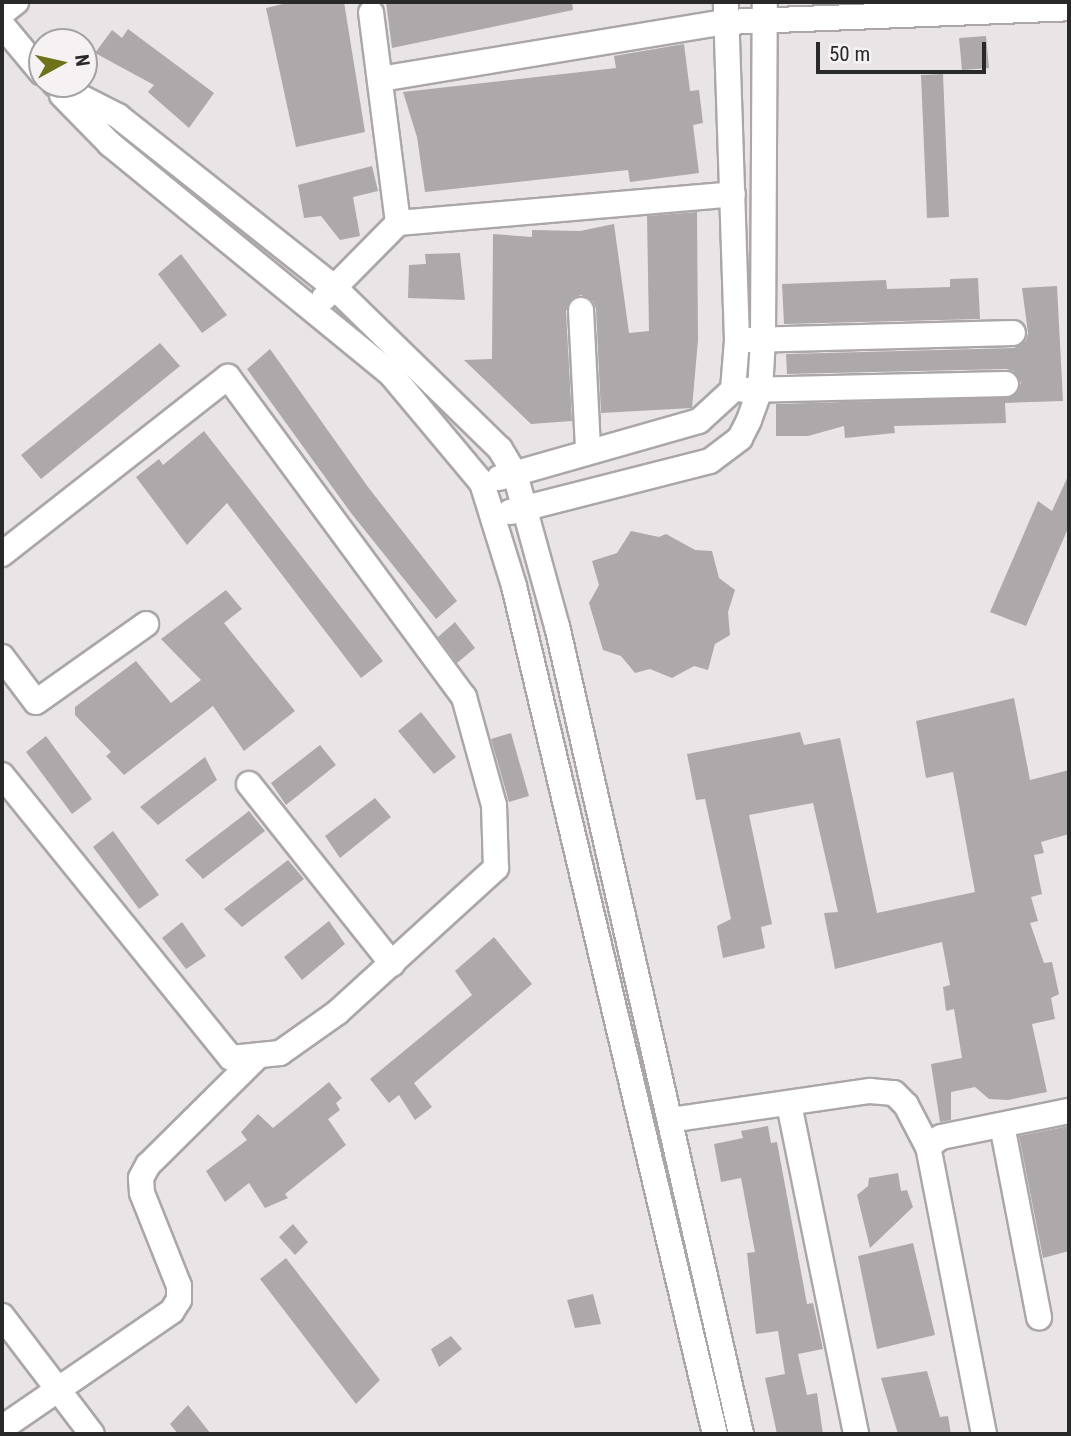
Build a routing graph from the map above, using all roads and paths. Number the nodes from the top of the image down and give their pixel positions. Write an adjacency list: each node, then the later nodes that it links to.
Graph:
1 (16, 2): 7 (street)
2 (968, 6): 3 (street); 5 (street)
3 (1034, 6): 4 (street)
4 (1069, 8)
5 (765, 11): 6 (street); 21 (street)
6 (726, 12): 11 (street); 14 (street)
7 (2, 13)
8 (371, 13): 11 (street)
9 (2, 25): 10 (street)
10 (28, 56)
11 (381, 79): 15 (street)
12 (67, 98): 18 (street)
13 (82, 98): 16 (street)
14 (733, 194): 15 (street); 20 (street)
15 (398, 223): 16 (street)
16 (334, 287): 18 (street); 26 (street)
17 (580, 310): 25 (street)
18 (312, 311): 27 (street)
19 (1013, 333): 21 (street)
20 (737, 340): 21 (street); 23 (street)
21 (763, 340): 24 (street)
22 (1006, 384): 24 (street)
23 (733, 390): 24 (street); 25 (street)
24 (760, 390): 28 (street)
25 (588, 450): 26 (street)
26 (515, 474): 27 (street); 28 (street)
27 (482, 483): 29 (street)
28 (525, 506): 29 (street); 36 (street)
29 (494, 518): 37 (street)
30 (2, 554): 35 (street)
31 (146, 625): 32 (street)
32 (2, 657)
33 (2, 775): 38 (street)
34 (249, 784): 35 (street)
35 (391, 964): 38 (street)
36 (638, 984): 37 (street); 41 (street)
37 (609, 990): 49 (street)
38 (259, 1055): 46 (street)
39 (789, 1104): 41 (street); 43 (street); 51 (street)
40 (1069, 1111): 42 (street)
41 (670, 1120): 50 (street)
42 (1002, 1125): 43 (street); 45 (street)
43 (928, 1147): 52 (street)
44 (2, 1316): 46 (street)
45 (1040, 1317)
46 (58, 1390): 47 (street); 48 (street)
47 (2, 1428)
48 (92, 1434)
49 (715, 1434)
50 (741, 1434)
51 (856, 1434)
52 (984, 1434)

